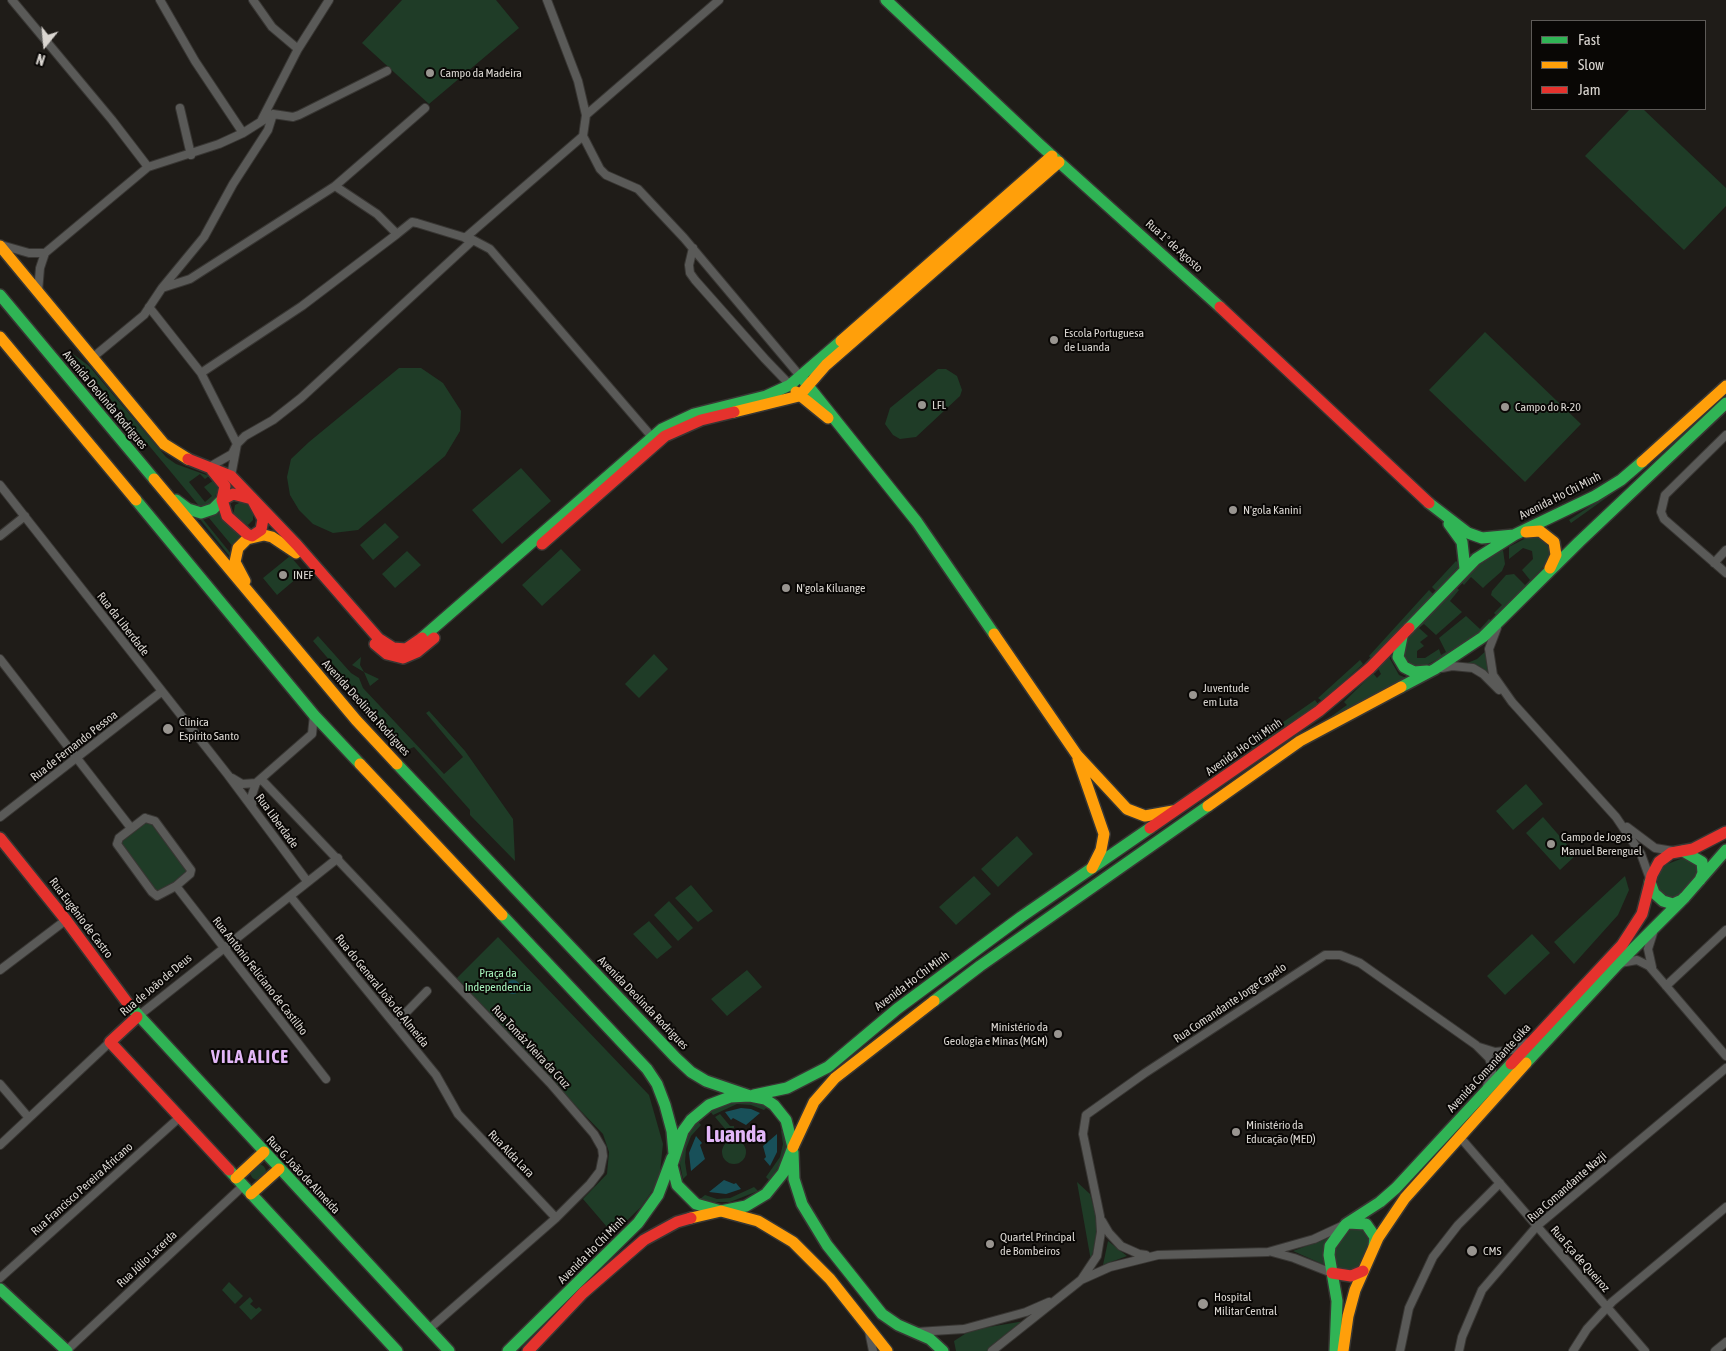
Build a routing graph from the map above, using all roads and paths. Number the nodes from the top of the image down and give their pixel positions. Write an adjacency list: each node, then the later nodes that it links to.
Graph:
1 (12, 0): 19 (street)
2 (160, 0): 15 (street)
3 (253, 0): 8 (street)
4 (329, 0): 8 (street)
5 (547, 0): 13 (street)
6 (719, 0): 13 (street)
7 (886, 0): 18 (main road, Rua 1º de Agosto)
8 (298, 49): 14 (street)
9 (387, 72): 12 (street)
10 (180, 108): 17 (street)
11 (424, 108): 20 (street)
12 (274, 114): 14 (street); 26 (street)
13 (586, 115): 16 (street)
14 (262, 119): 15 (street)
15 (243, 133): 17 (street)
16 (582, 136): 22 (street); 24 (street)
17 (190, 155): 19 (street)
18 (1056, 159): 33 (main road); 35 (main road); 51 (main road, Rua 1º de Agosto)
19 (148, 168): 25 (street)
20 (335, 186): 21 (street); 26 (street)
21 (397, 234): 22 (street); 32 (street)
22 (469, 239): 42 (street); 44 (street)
23 (0, 245): 25 (street); 27 (main road)
24 (693, 248): 33 (street); 34 (street)
25 (45, 253): 27 (street)
26 (162, 288): 29 (street)
27 (38, 294): 31 (main road)
28 (0, 296): 48 (main road, Avenida Deolinda Rodrigues)
29 (149, 307): 31 (street); 32 (street)
30 (0, 337): 68 (main road)
31 (92, 358): 45 (main road)
32 (201, 373): 44 (street)
33 (800, 376): 34 (main road); 35 (main road)
34 (790, 384): 37 (main road); 42 (main road)
35 (809, 386): 37 (main road); 43 (main road)
36 (1726, 386): 53 (main road, Avenida Ho Chi Minh)
37 (799, 396): 38 (main road); 40 (main road)
38 (774, 403): 40 (main road); 55 (main road)
39 (1726, 403): 59 (main road)
40 (822, 412): 43 (main road)
41 (1726, 435): 57 (street)
42 (652, 437): 49 (main road)
43 (855, 442): 71 (main road)
44 (237, 444): 45 (street); 46 (street)
45 (207, 465): 46 (main road); 50 (main road)
46 (230, 476): 49 (main road)
47 (0, 484): 52 (street, Rua da Liberdade)
48 (159, 487): 50 (main road); 61 (main road, Avenida Deolinda Rodrigues)
49 (252, 499): 50 (main road); 55 (main road)
50 (222, 500): 55 (main road)
51 (1442, 515): 53 (main road); 58 (main road)
52 (25, 516): 54 (street); 66 (street, Rua da Liberdade)
53 (1514, 534): 58 (main road, Avenida Ho Chi Minh); 59 (main road)
54 (0, 536)
55 (252, 536): 61 (main road)
56 (1726, 550): 57 (street)
57 (1714, 563): 60 (street)
58 (1465, 569): 63 (main road, Avenida Ho Chi Minh)
59 (1546, 574): 62 (main road)
60 (1726, 574)
61 (263, 611): 110 (main road, Avenida Deolinda Rodrigues)
62 (1498, 624): 65 (main road); 67 (street)
63 (1403, 634): 65 (main road); 76 (main road, Avenida Ho Chi Minh)
64 (0, 659): 72 (street)
65 (1435, 669): 67 (street); 117 (main road)
66 (161, 692): 72 (street, Rua de Fernando Pessoa); 73 (street, Rua da Liberdade)
67 (1512, 702): 77 (street)
68 (314, 715): 69 (street); 70 (main road)
69 (312, 734): 70 (street); 74 (street)
70 (332, 734): 119 (main road)
71 (1077, 755): 76 (main road); 85 (main road)
72 (77, 758): 78 (street, Rua de Fernando Pessoa); 79 (street)
73 (228, 775): 74 (street); 75 (street, Rua Liberdade)
74 (259, 781): 75 (street); 84 (street, Rua Tomáz Vieira da Cruz)
75 (252, 806): 87 (street, Rua Liberdade)
76 (1178, 810): 85 (main road, Avenida Ho Chi Minh)
77 (1616, 817): 82 (street); 86 (street)
78 (0, 818)
79 (131, 828): 89 (street); 89 (street)
80 (1726, 832): 82 (main road, Avenida Comandante Gika)
81 (0, 838): 92 (main road, Rua Eugênio de Castro)
82 (1678, 850): 86 (main road, Avenida Comandante Gika); 88 (main road)
83 (1726, 850): 88 (main road, Avenida Comandante Gika)
84 (338, 858): 87 (street, Rua de João de Deus); 126 (street, Rua Tomáz Vieira da Cruz)
85 (1091, 870): 110 (main road, Avenida Ho Chi Minh)
86 (1650, 880): 91 (main road); 103 (main road, Avenida Comandante Gika)
87 (307, 881): 90 (street, Rua de João de Deus)
88 (1699, 882): 91 (main road, Avenida Comandante Gika)
89 (176, 886): 95 (street, Rua António Feliciano de Castilho)
90 (290, 896): 95 (street, Rua de João de Deus); 102 (street, Rua do General João de Almeida)
91 (1682, 900): 93 (main road, Avenida Comandante Gika)
92 (66, 920): 97 (street); 101 (main road, Rua Eugênio de Castro)
93 (1657, 925): 96 (main road, Avenida Comandante Gika); 98 (street)
94 (1726, 930): 99 (street)
95 (224, 947): 101 (street, Rua de João de Deus); 108 (street, Rua António Feliciano de Castilho)
96 (1618, 964): 98 (street); 115 (main road, Avenida Comandante Gika)
97 (0, 970)
98 (1654, 971): 99 (street)
99 (1666, 986): 106 (street)
100 (427, 992): 102 (street)
101 (137, 1017): 104 (main road, Rua de João de Deus); 118 (main road, Rua G. João de Almeida)
102 (395, 1024): 112 (street, Rua do General João de Almeida)
103 (1540, 1034): 105 (street, Rua Comandante Jorge Capelo); 111 (main road, Avenida Comandante Gika)
104 (110, 1042): 113 (main road); 114 (street, Rua de João de Deus)
105 (1476, 1045): 111 (street, Rua Comandante Jorge Capelo); 125 (street, Rua Comandante Jorge Capelo)
106 (1726, 1056)
107 (1726, 1068): 128 (street, Rua Comandante Nazji)
108 (326, 1079)
109 (0, 1084): 114 (street)
110 (750, 1096): 117 (main road); 119 (main road)
111 (1482, 1096): 127 (main road, Avenida Comandante Gika)
112 (452, 1103): 126 (street, Rua Alda Lara)
113 (180, 1117): 122 (main road); 134 (street, Rua Francisco Pereira Africano)
114 (29, 1118): 116 (street, Rua de João de Deus)
115 (1459, 1136): 121 (street, Rua Eça de Queiroz); 129 (main road, Avenida Comandante Gika)
116 (0, 1145)
117 (793, 1148): 124 (main road); 141 (main road)
118 (264, 1152): 120 (main road, Rua G. João de Almeida); 122 (main road)
119 (674, 1154): 124 (main road); 146 (main road, Avenida Ho Chi Minh)
120 (279, 1169): 122 (main road); 140 (main road, Rua G. João de Almeida)
121 (1500, 1183): 128 (street, Rua Eça de Queiroz); 154 (street)
122 (244, 1186): 143 (street, Rua Júlio Lacerda); 144 (main road)
123 (1726, 1206): 138 (street)
124 (721, 1211): 139 (main road); 147 (main road, Avenida Ho Chi Minh)
125 (1100, 1216): 131 (street, Rua Comandante Jorge Capelo); 135 (street, Rua Comandante Jorge Capelo)
126 (556, 1218): 140 (street, Rua Tomáz Vieira da Cruz)
127 (1346, 1224): 129 (main road); 130 (street); 133 (main road, Avenida Comandante Gika)
128 (1537, 1226): 138 (street, Rua Eça de Queiroz); 155 (street, Rua Comandante Nazji)
129 (1374, 1246): 132 (main road, Avenida Comandante Gika)
130 (1268, 1252): 131 (street); 133 (street)
131 (1158, 1255): 135 (street)
132 (1363, 1271): 133 (main road); 153 (main road, Avenida Comandante Gika)
133 (1332, 1273): 152 (main road, Avenida Comandante Gika)
134 (0, 1278)
135 (1081, 1280): 137 (street)
136 (0, 1289): 143 (main road)
137 (1060, 1297): 141 (street); 151 (street)
138 (1608, 1308): 156 (street); 157 (street, Rua Eça de Queiroz)
139 (868, 1327): 148 (street); 149 (main road)
140 (429, 1329): 145 (main road, Rua G. João de Almeida)
141 (916, 1332): 150 (main road)
142 (1726, 1342): 158 (street)
143 (67, 1351)
144 (398, 1351)
145 (449, 1351)
146 (508, 1351)
147 (528, 1351)
148 (873, 1351)
149 (887, 1351)
150 (943, 1351)
151 (992, 1351)
152 (1334, 1351)
153 (1343, 1351)
154 (1400, 1351)
155 (1459, 1351)
156 (1573, 1351)
157 (1645, 1351)
158 (1715, 1351)

